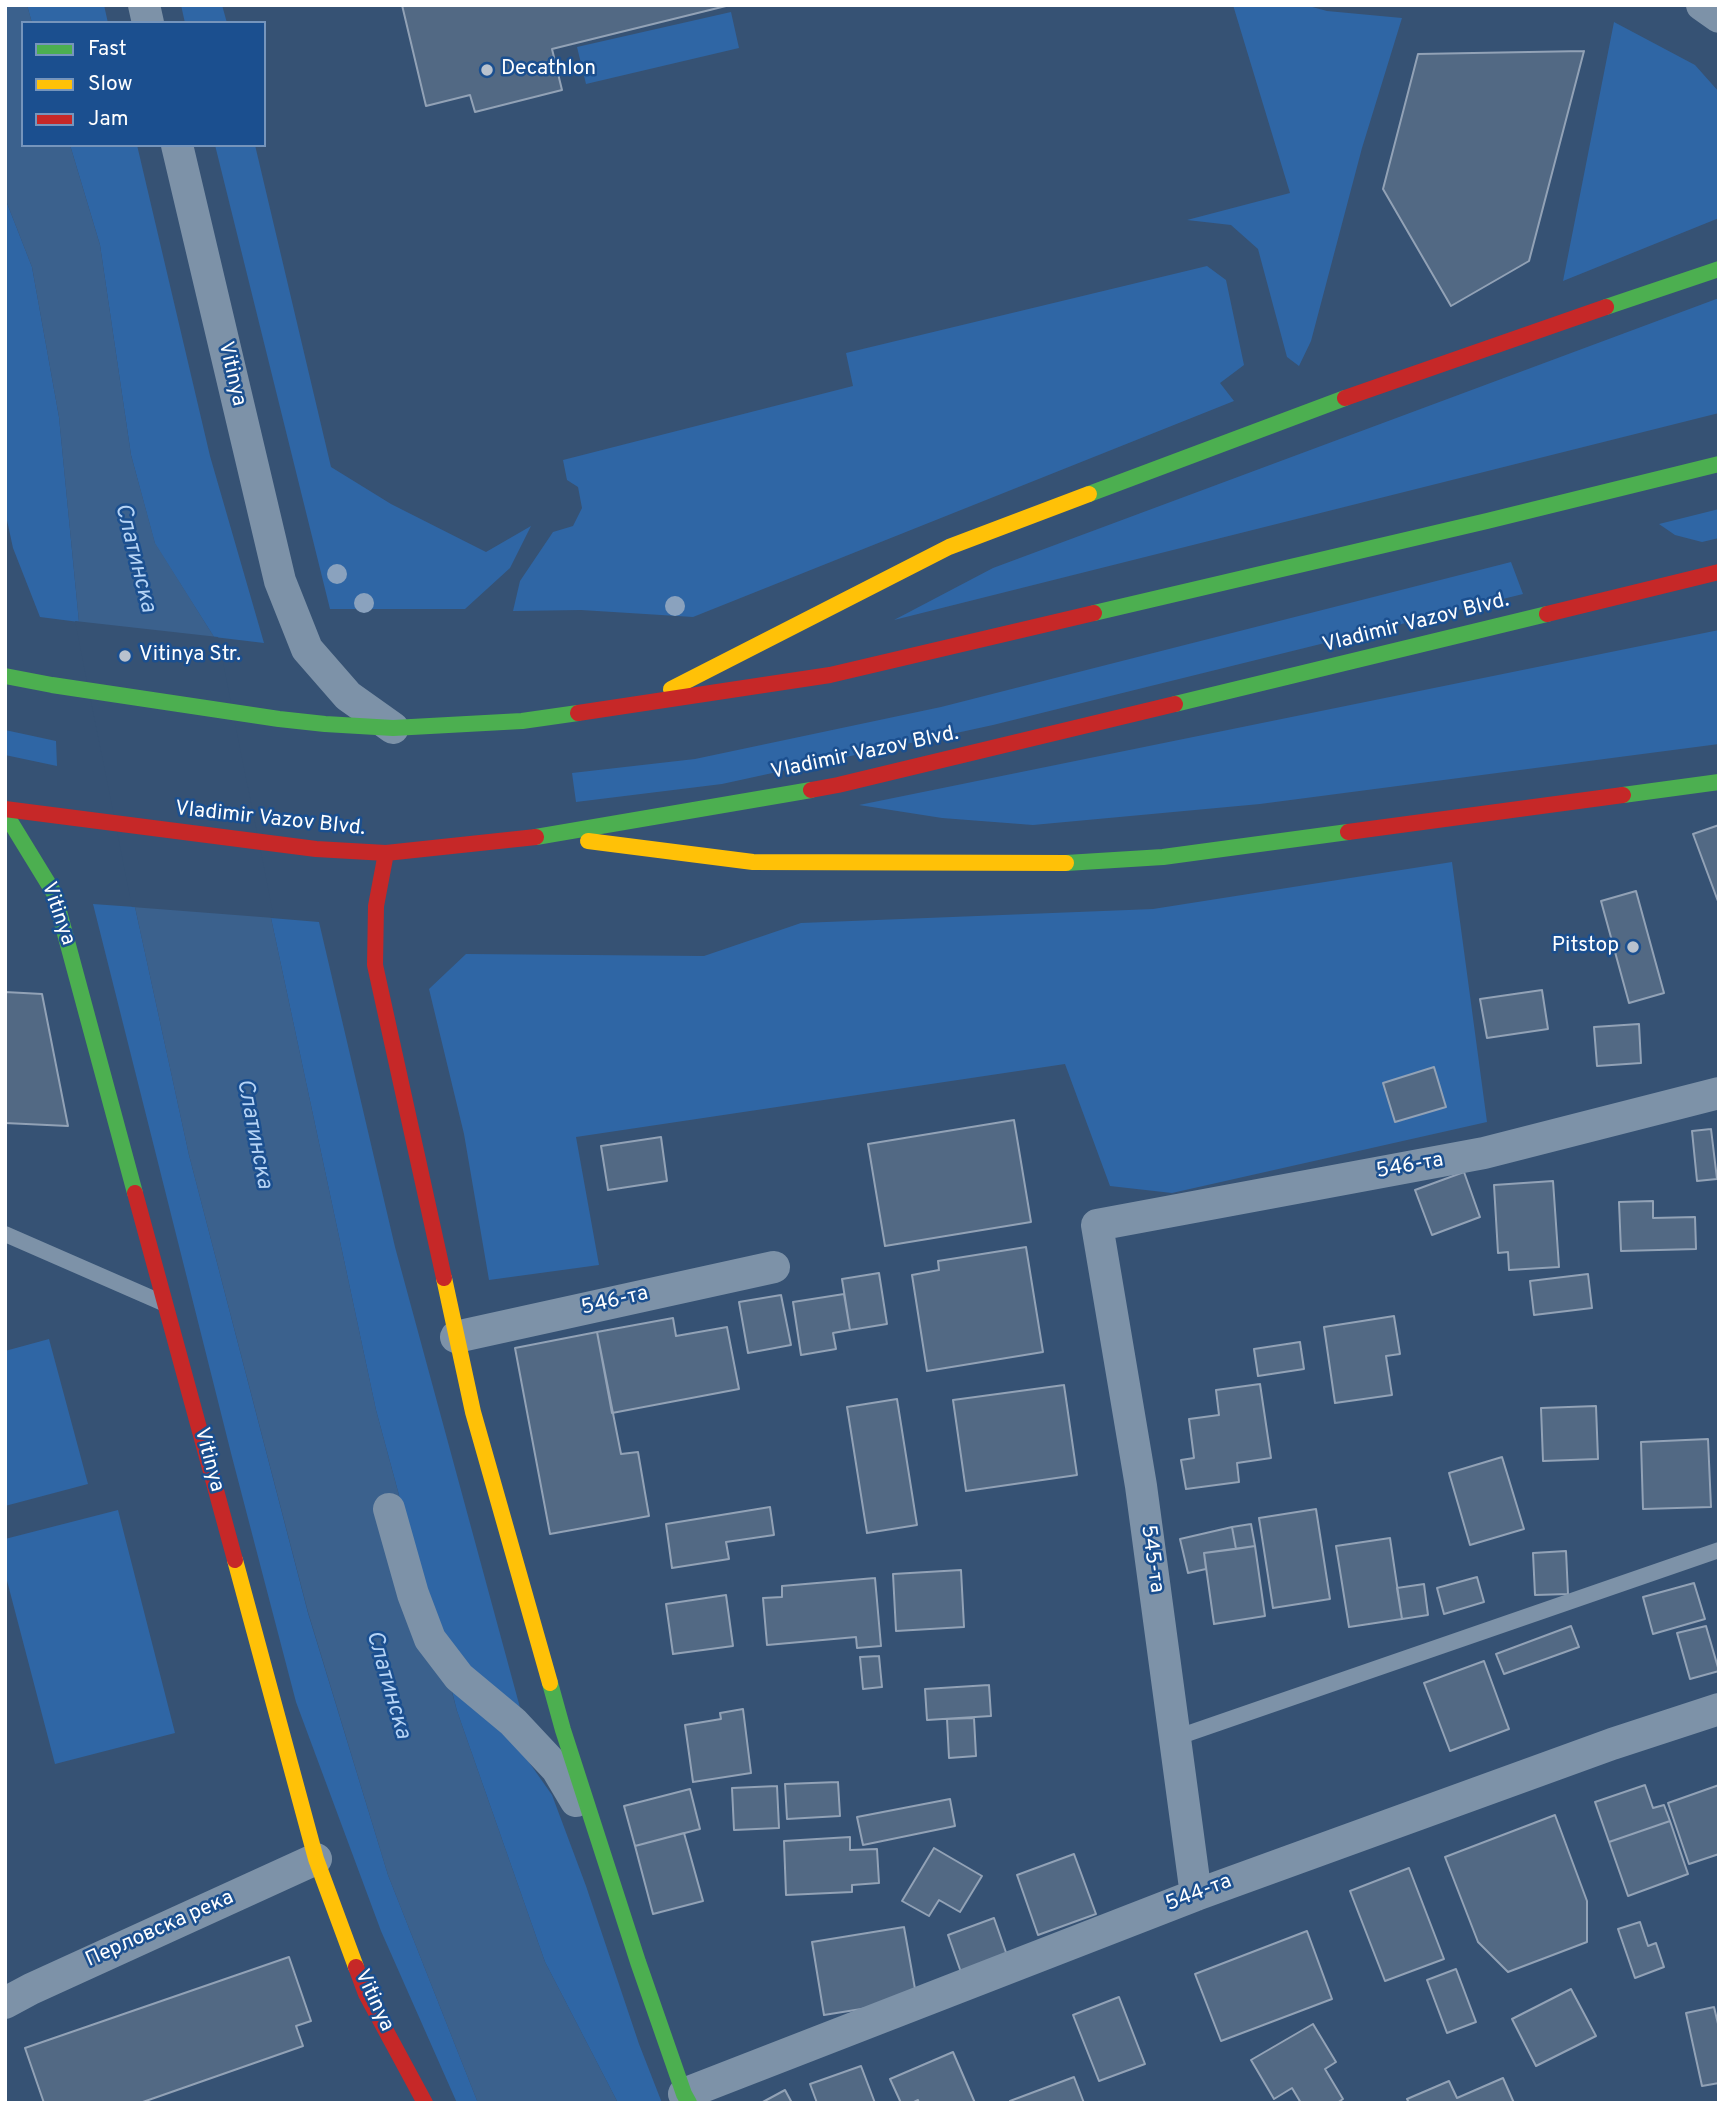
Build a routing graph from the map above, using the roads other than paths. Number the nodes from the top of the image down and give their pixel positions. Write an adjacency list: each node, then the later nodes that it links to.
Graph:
1 (1702, 5): 2 (street)
2 (1719, 17)
3 (177, 147): 9 (street, Vitinya)
4 (1719, 269): 8 (main road)
5 (1719, 464): 8 (main road)
6 (1719, 572): 12 (main road, Vladimir Vazov Blvd.)
7 (5, 676): 9 (main road)
8 (644, 703): 9 (main road)
9 (393, 728)
10 (1719, 782): 12 (main road)
11 (5, 811): 13 (main road, Vladimir Vazov Blvd.); 18 (main road, Vitinya)
12 (548, 836): 13 (main road, Vladimir Vazov Blvd.)
13 (386, 853): 19 (main road)
14 (1719, 1093): 15 (street, 546-та)
15 (1097, 1225): 23 (street, 545-та)
16 (5, 1234): 18 (lane)
17 (774, 1267): 19 (street, 546-та)
18 (166, 1304): 25 (main road, Vitinya)
19 (456, 1337): 24 (main road)
20 (389, 1509): 24 (street)
21 (1719, 1550): 23 (lane)
22 (1719, 1709): 26 (street, 544-та)
23 (1175, 1738): 26 (street, 545-та)
24 (597, 1836): 28 (main road)
25 (316, 1859): 27 (street, Перловска река); 29 (main road, Vitinya)
26 (1195, 1895): 28 (street, 544-та)
27 (5, 2003)
28 (687, 2099)
29 (425, 2103)

